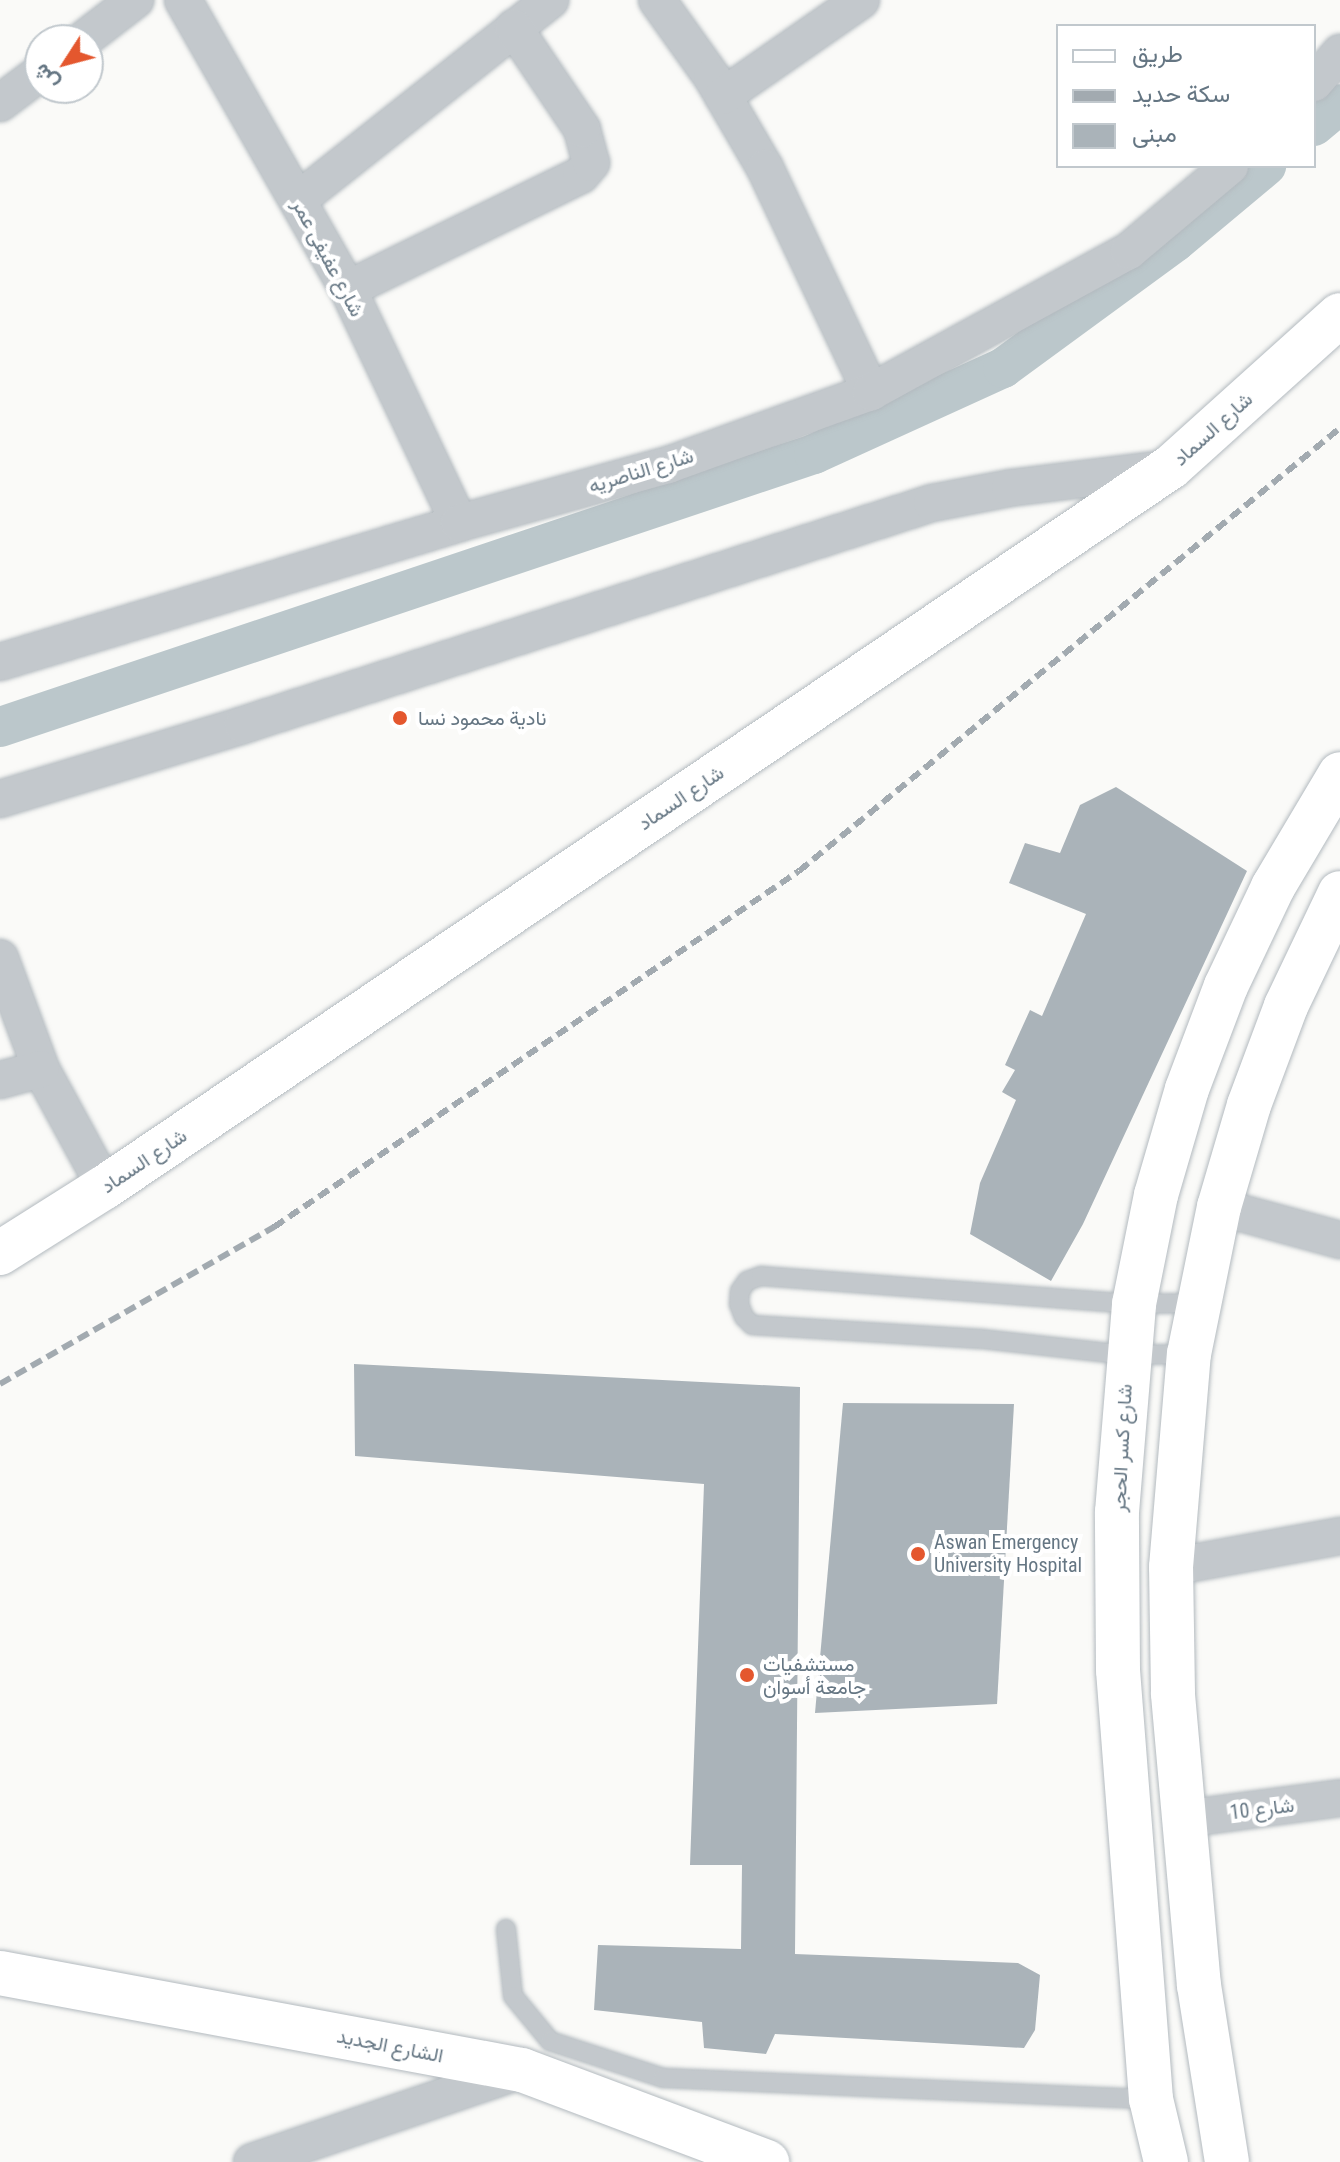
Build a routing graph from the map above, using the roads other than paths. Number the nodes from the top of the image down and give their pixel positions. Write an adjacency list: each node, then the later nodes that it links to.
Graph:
1 (135, 0): 6 (street)
2 (183, 0): 14 (street, شارع عفيفى عمر)
3 (550, 0): 7 (street)
4 (657, 0): 11 (street)
5 (861, 0): 11 (street)
6 (104, 24)
7 (514, 28): 14 (street); 15 (street)
8 (1340, 53): 9 (street)
9 (1316, 81)
10 (24, 85): 12 (street)
11 (723, 96): 17 (street)
12 (0, 103)
13 (1228, 168): 17 (street, شارع الناصريه)
14 (298, 200): 15 (street, شارع عفيفى عمر)
15 (348, 289): 19 (street, شارع عفيفى عمر)
16 (1340, 315): 18 (main road, شارع السماد)
17 (871, 392): 19 (street, شارع الناصريه)
18 (1171, 467): 22 (street); 27 (main road, شارع السماد)
19 (459, 523): 20 (street, شارع الناصريه)
20 (0, 662)
21 (1340, 774): 32 (main road, شارع كسر الحجر)
22 (0, 799)
23 (1340, 893): 28 (main road)
24 (0, 958): 25 (street)
25 (41, 1069): 26 (street); 27 (street)
26 (0, 1080)
27 (105, 1187): 30 (main road, شارع السماد)
28 (1219, 1207): 29 (street); 31 (main road)
29 (1340, 1240)
30 (0, 1253)
31 (1198, 1303): 32 (lane); 33 (main road)
32 (1134, 1304): 34 (main road, شارع كسر الحجر); 34 (lane)
33 (1189, 1354): 34 (lane); 36 (main road)
34 (1127, 1355): 42 (main road, شارع كسر الحجر)
35 (1340, 1536): 36 (street)
36 (1171, 1567): 38 (main road)
37 (1340, 1798): 38 (street, شارع 10)
38 (1183, 1819): 46 (main road)
39 (506, 1929): 42 (lane)
40 (0, 1973): 41 (main road, الشارع الجديد)
41 (522, 2070): 43 (street); 44 (main road, الشارع الجديد)
42 (1151, 2099): 45 (main road, شارع كسر الحجر)
43 (252, 2162)
44 (767, 2162)
45 (1166, 2162)
46 (1227, 2162)

